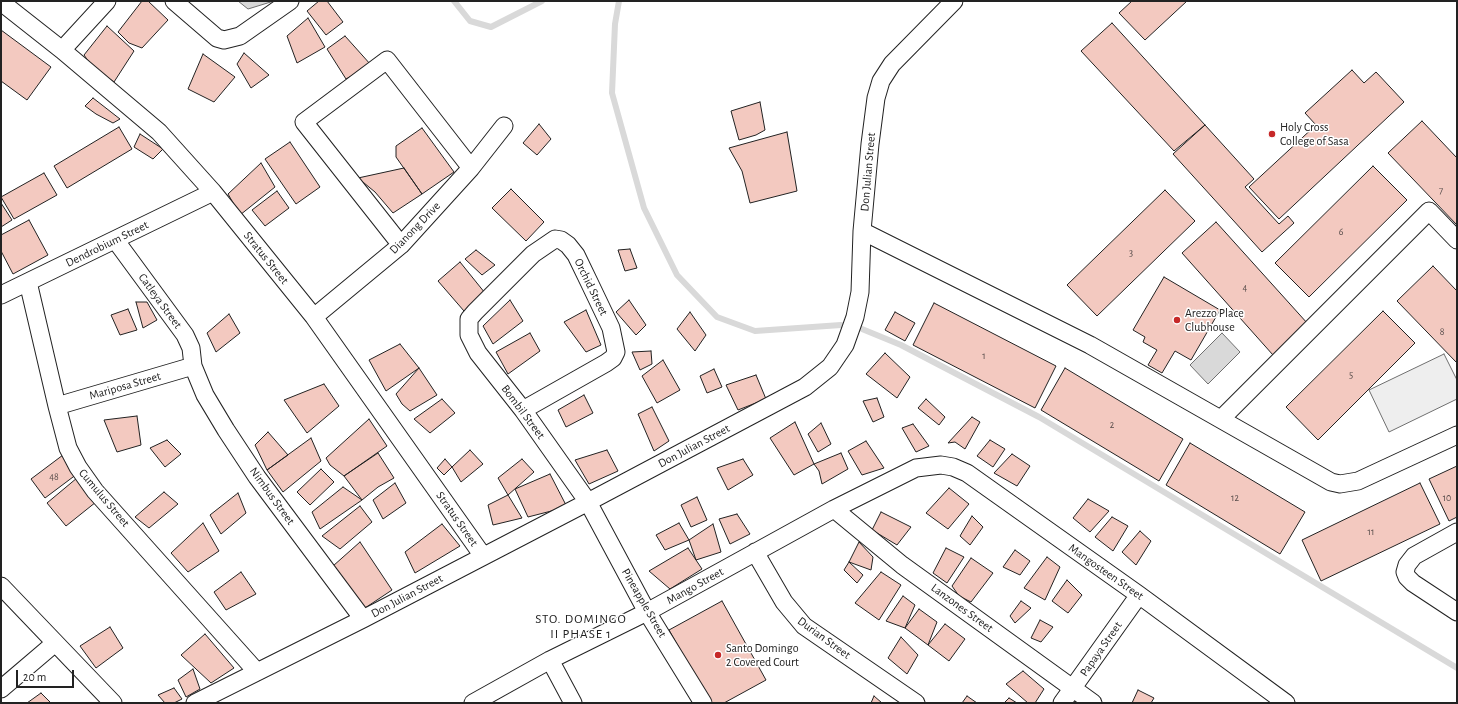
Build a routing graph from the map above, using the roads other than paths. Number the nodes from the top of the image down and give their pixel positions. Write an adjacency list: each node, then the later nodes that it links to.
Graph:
1 (107, 1): 6 (street)
2 (174, 1): 3 (street)
3 (290, 1)
4 (954, 1): 10 (street, Don Julian Street)
5 (1, 2): 6 (street, Stratus Street)
6 (62, 50): 9 (street, Stratus Street)
7 (504, 126): 8 (street, Dianong Drive)
8 (471, 168): 13 (street, Dianong Drive); 13 (street)
9 (213, 192): 12 (street, Dendrobium Street); 16 (street, Stratus Street)
10 (862, 230): 21 (street); 24 (street, Don Julian Street)
11 (1457, 240): 21 (street)
12 (116, 241): 14 (street, Dendrobium Street); 18 (street, Catleya Street)
13 (400, 245): 16 (street, Dianong Drive)
14 (28, 282): 15 (street, Dendrobium Street); 19 (street, Cumulus Street)
15 (1, 295)
16 (314, 317): 28 (street, Stratus Street)
17 (469, 319): 20 (street, Bombil Street); 20 (street, Orchid Street)
18 (193, 366): 19 (street, Mariposa Street); 33 (street, Nimbus Street)
19 (57, 406): 36 (street, Cumulus Street)
20 (523, 410): 24 (street, Bombil Street)
21 (1221, 419): 22 (street)
22 (1457, 435)
23 (916, 468): 25 (street, Mango Street); 30 (street, Mangosteen Street)
24 (588, 502): 28 (street, Don Julian Street); 31 (street, Pineapple Street)
25 (834, 509): 27 (street, Mango Street); 38 (street, Lanzones Street)
26 (1457, 532): 32 (street)
27 (755, 552): 31 (street, Mango Street); 44 (street, Durian Street)
28 (483, 556): 33 (street, Don Julian Street)
29 (1, 586): 34 (street)
30 (1139, 595): 38 (street, Papaya Street); 47 (street, Mangosteen Street)
31 (647, 612): 35 (street, Mango Street); 43 (street, Pineapple Street)
32 (1457, 612)
33 (363, 619): 36 (street, Don Julian Street)
34 (56, 643): 37 (street); 39 (street)
35 (550, 660): 41 (street, Mango Street); 42 (street)
36 (257, 672): 40 (street, Don Julian Street)
37 (1, 689)
38 (1073, 689): 45 (street, Papaya Street); 46 (street, Lanzones Street)
39 (113, 703)
40 (195, 703)
41 (473, 703)
42 (573, 703)
43 (703, 703)
44 (916, 703)
45 (1062, 703)
46 (1093, 703)
47 (1286, 703)

